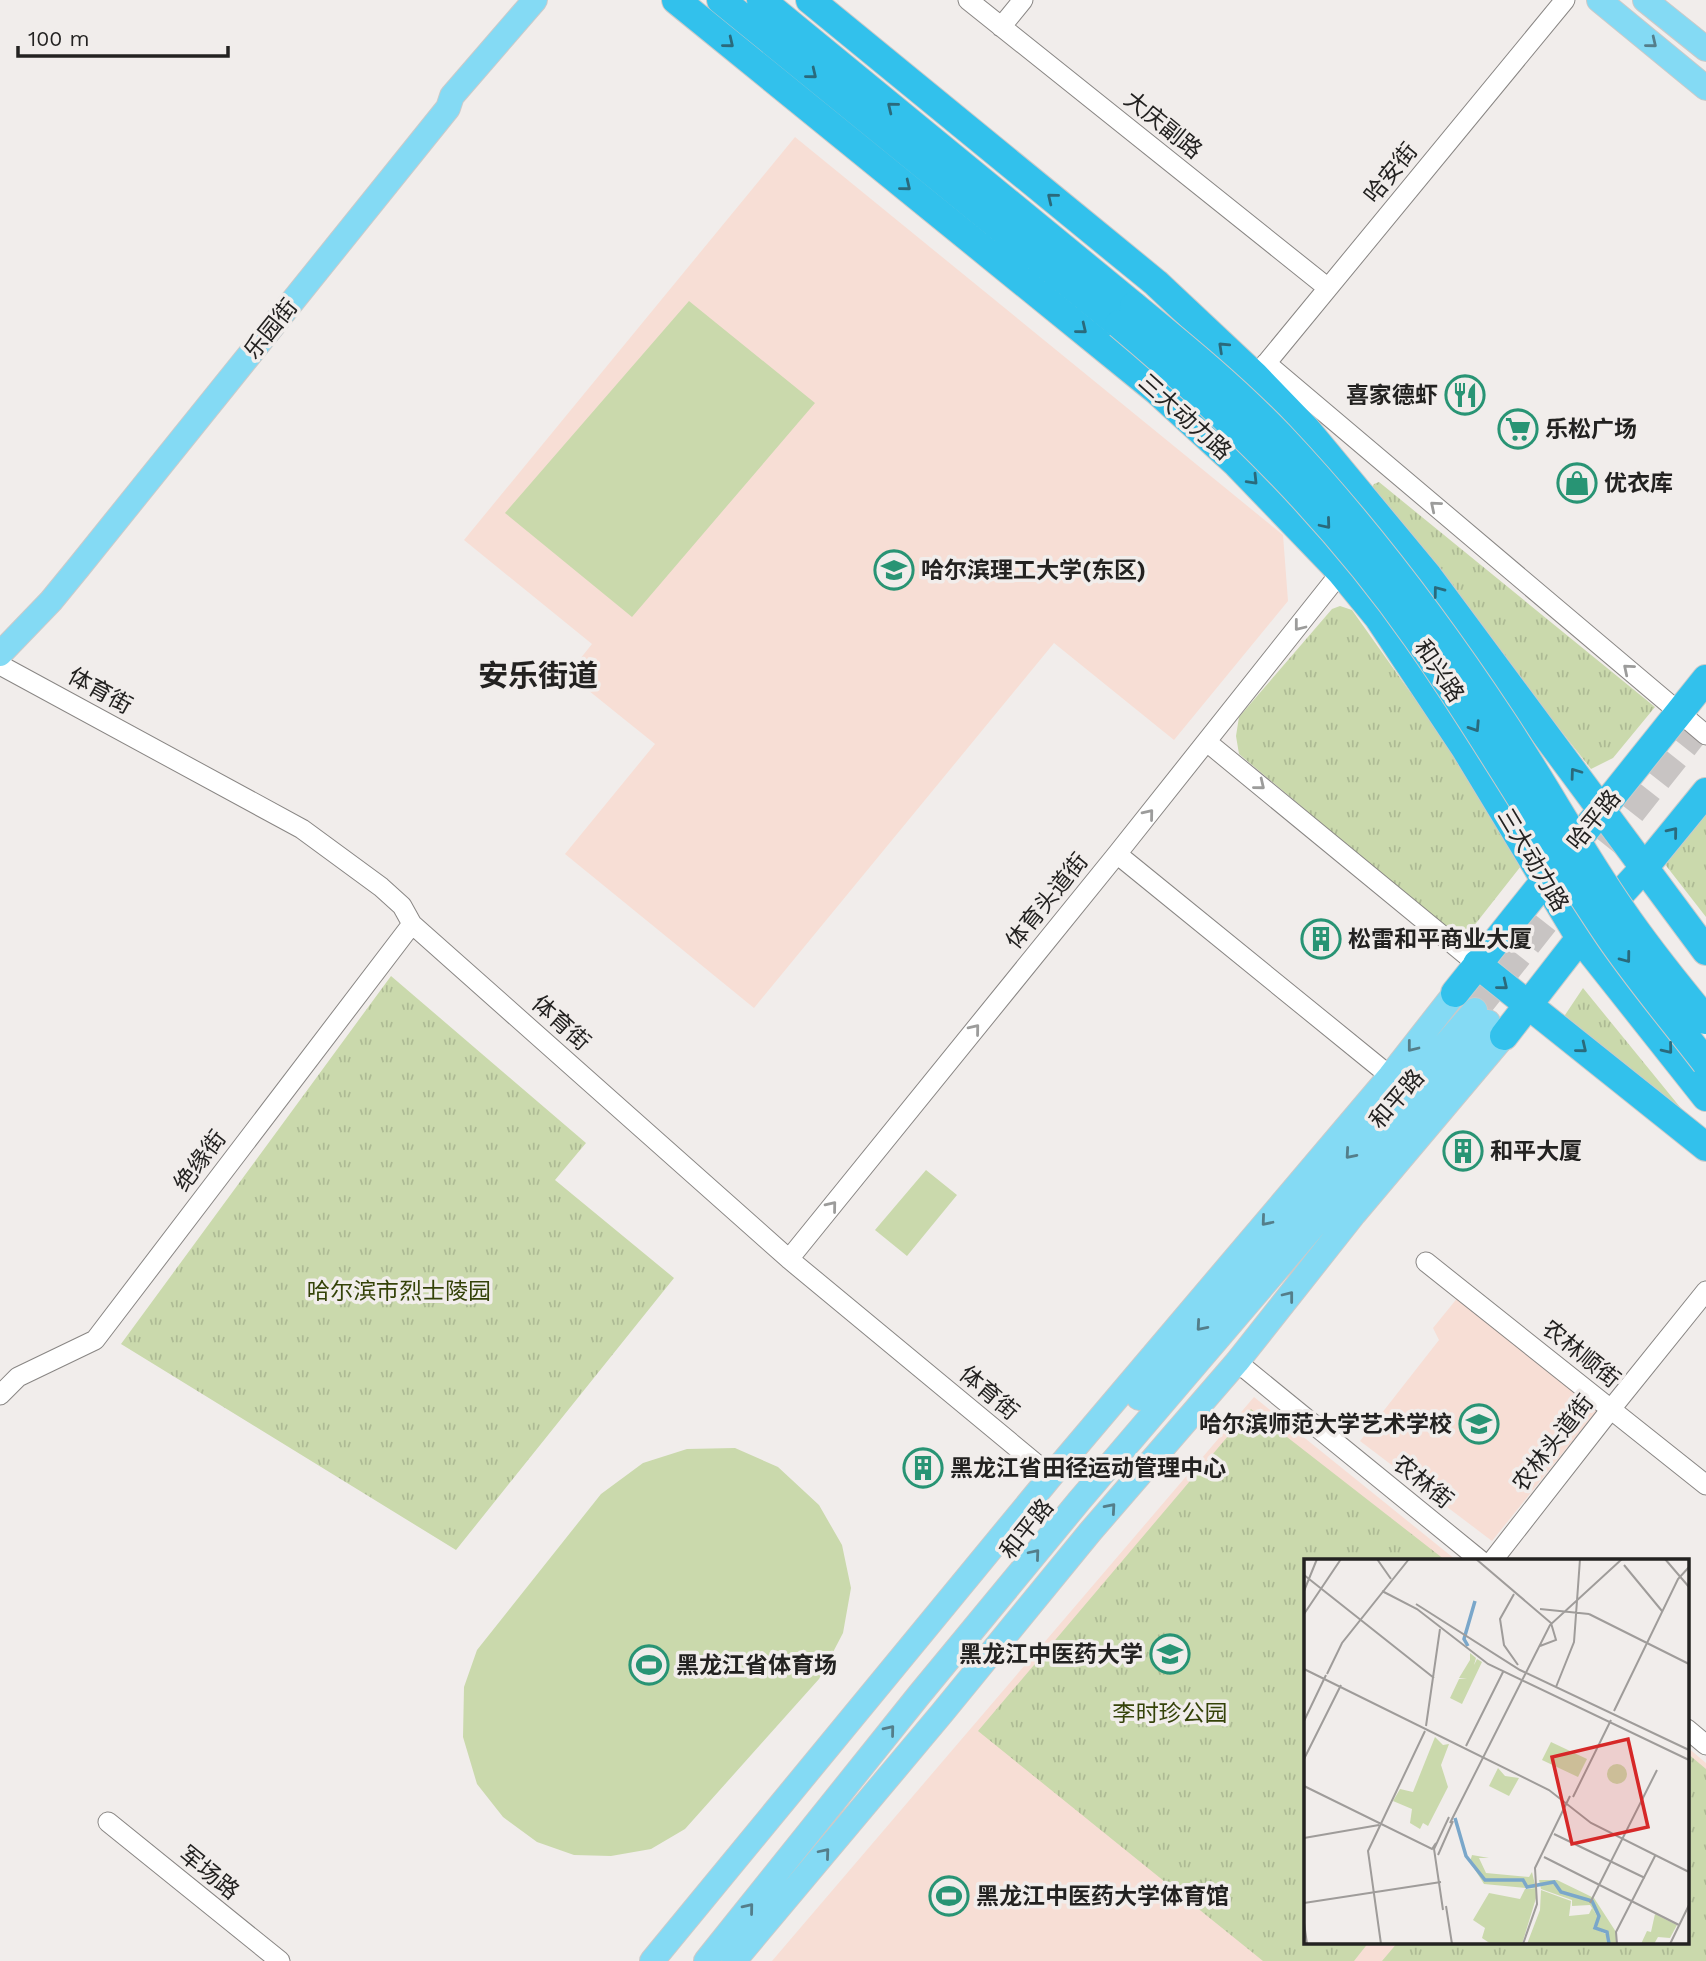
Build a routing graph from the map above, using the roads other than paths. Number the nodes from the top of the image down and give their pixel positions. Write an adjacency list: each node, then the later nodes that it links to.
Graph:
1 (513, 0): 18 (main road, 乐园街)
2 (535, 0): 19 (main road, 乐园街)
3 (676, 0): 17 (highway, 三大动力路, one-way to 17)
4 (721, 0): 37 (highway, 和兴路, one-way to 37, bridge)
5 (761, 0): 36 (highway, one-way to 5, bridge)
6 (810, 0): 16 (highway, one-way to 6)
7 (968, 0): 12 (street, 大庆副路)
8 (1023, 0): 12 (street)
9 (1565, 0): 15 (street, 哈安街)
10 (1599, 0): 14 (main road, one-way to 14)
11 (1646, 0): 13 (main road)
12 (1002, 27): 15 (street, 大庆副路)
13 (1706, 49)
14 (1706, 88)
15 (1328, 288): 16 (street, 哈安街)
16 (1260, 370): 22 (street, one-way to 16); 26 (highway, one-way to 16)
17 (1341, 572): 24 (street, 体育头道街, one-way to 24); 29 (highway, 三大动力路)
18 (0, 631)
19 (0, 654)
20 (0, 665): 30 (street, 体育街)
21 (1706, 679): 22 (highway, 哈平路)
22 (1680, 713): 23 (street); 26 (highway, 哈平路)
23 (1706, 735)
24 (1207, 742): 27 (street, 体育头道街, one-way to 24); 33 (street, one-way to 33)
25 (1706, 792): 28 (highway, one-way to 25)
26 (1602, 811): 28 (highway); 29 (highway, 哈平路)
27 (1117, 854): 38 (street); 41 (street, 体育头道街, one-way to 27)
28 (1644, 868): 31 (highway); 32 (highway)
29 (1546, 879): 31 (highway, 三大动力路); 33 (highway, 哈平路)
30 (412, 924): 41 (street, 体育街); 45 (street, 绝缘街)
31 (1580, 938): 34 (highway); 39 (highway, one-way to 39)
32 (1706, 951)
33 (1477, 964): 34 (highway, one-way to 34); 35 (highway, 哈平路)
34 (1528, 1005): 35 (highway); 40 (highway, one-way to 40)
35 (1480, 1015): 38 (main road, one-way to 38); 44 (main road, one-way to 35); 54 (main road, 和平路, one-way to 54); 55 (main road, 和平路, one-way to 35)
36 (1706, 1020)
37 (1706, 1063)
38 (1390, 1076): 47 (main road, one-way to 47)
39 (1706, 1097)
40 (1706, 1147)
41 (789, 1259): 47 (street, 体育街)
42 (1426, 1262): 46 (street, 农林顺街)
43 (1706, 1291): 46 (street, 农林头道街)
44 (1237, 1362): 49 (street, 农林街); 56 (main road, one-way to 44)
45 (0, 1395)
46 (1611, 1409): 48 (street, 农林顺街); 50 (street, 农林头道街)
47 (1051, 1476): 53 (main road)
48 (1706, 1485)
49 (1479, 1559)
50 (1494, 1559)
51 (108, 1822): 52 (street, 军场路)
52 (280, 1961)
53 (652, 1961)
54 (672, 1961)
55 (706, 1961)
56 (734, 1961)

